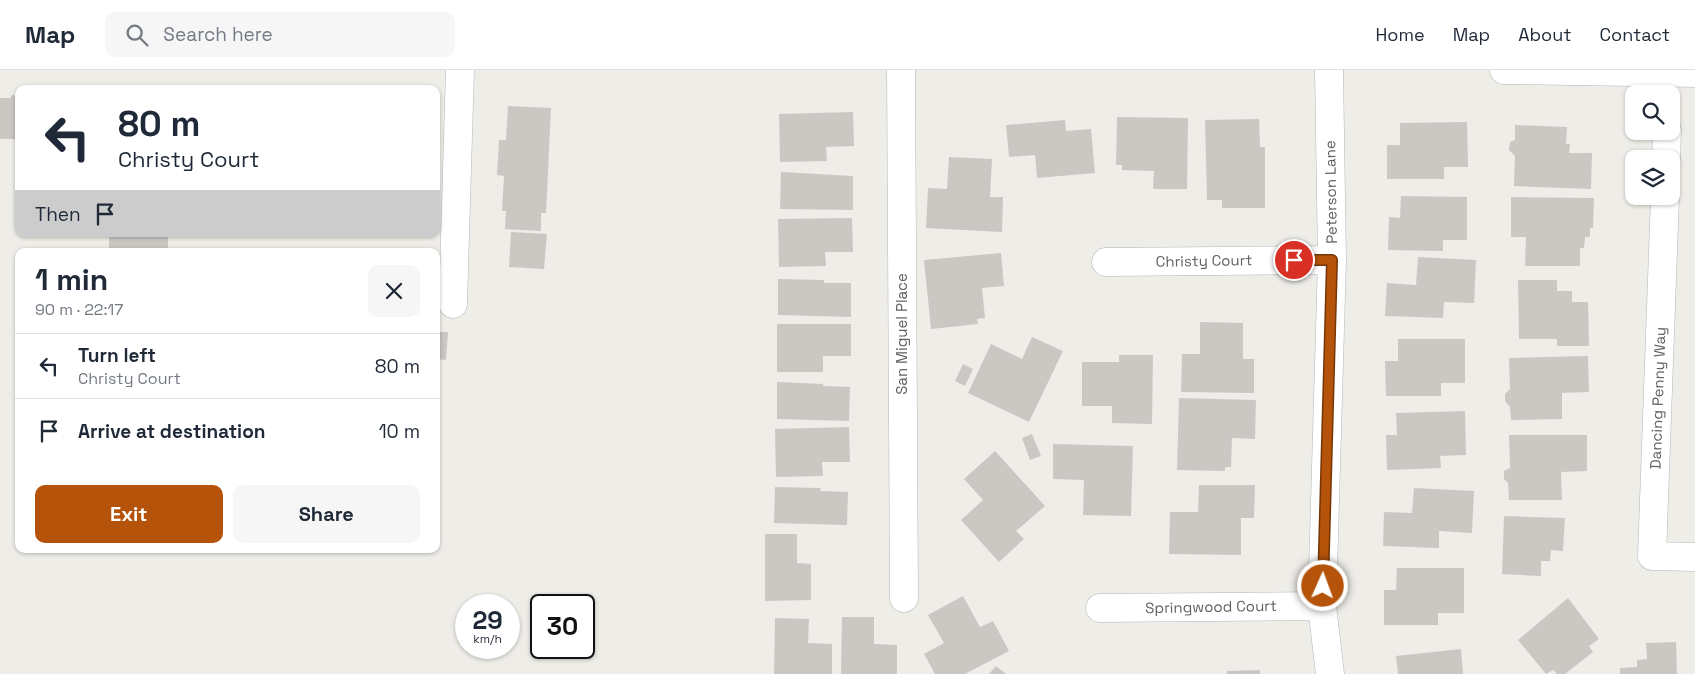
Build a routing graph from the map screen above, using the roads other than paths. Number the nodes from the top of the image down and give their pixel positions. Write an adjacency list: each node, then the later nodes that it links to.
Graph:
1 (460, 70): 9 (street)
2 (900, 70): 11 (street, San Miguel Place)
3 (1329, 70): 7 (street, Peterson Lane)
4 (1504, 70): 5 (street)
5 (1676, 78)
6 (1665, 205): 10 (street, Dancing Penny Way)
7 (1332, 260): 8 (street, Christy Court); 12 (street, Peterson Lane)
8 (1106, 262)
9 (453, 304)
10 (1695, 557)
11 (904, 598)
12 (1322, 606): 13 (street, Springwood Court); 14 (street, Peterson Lane)
13 (1100, 608)
14 (1330, 674)

